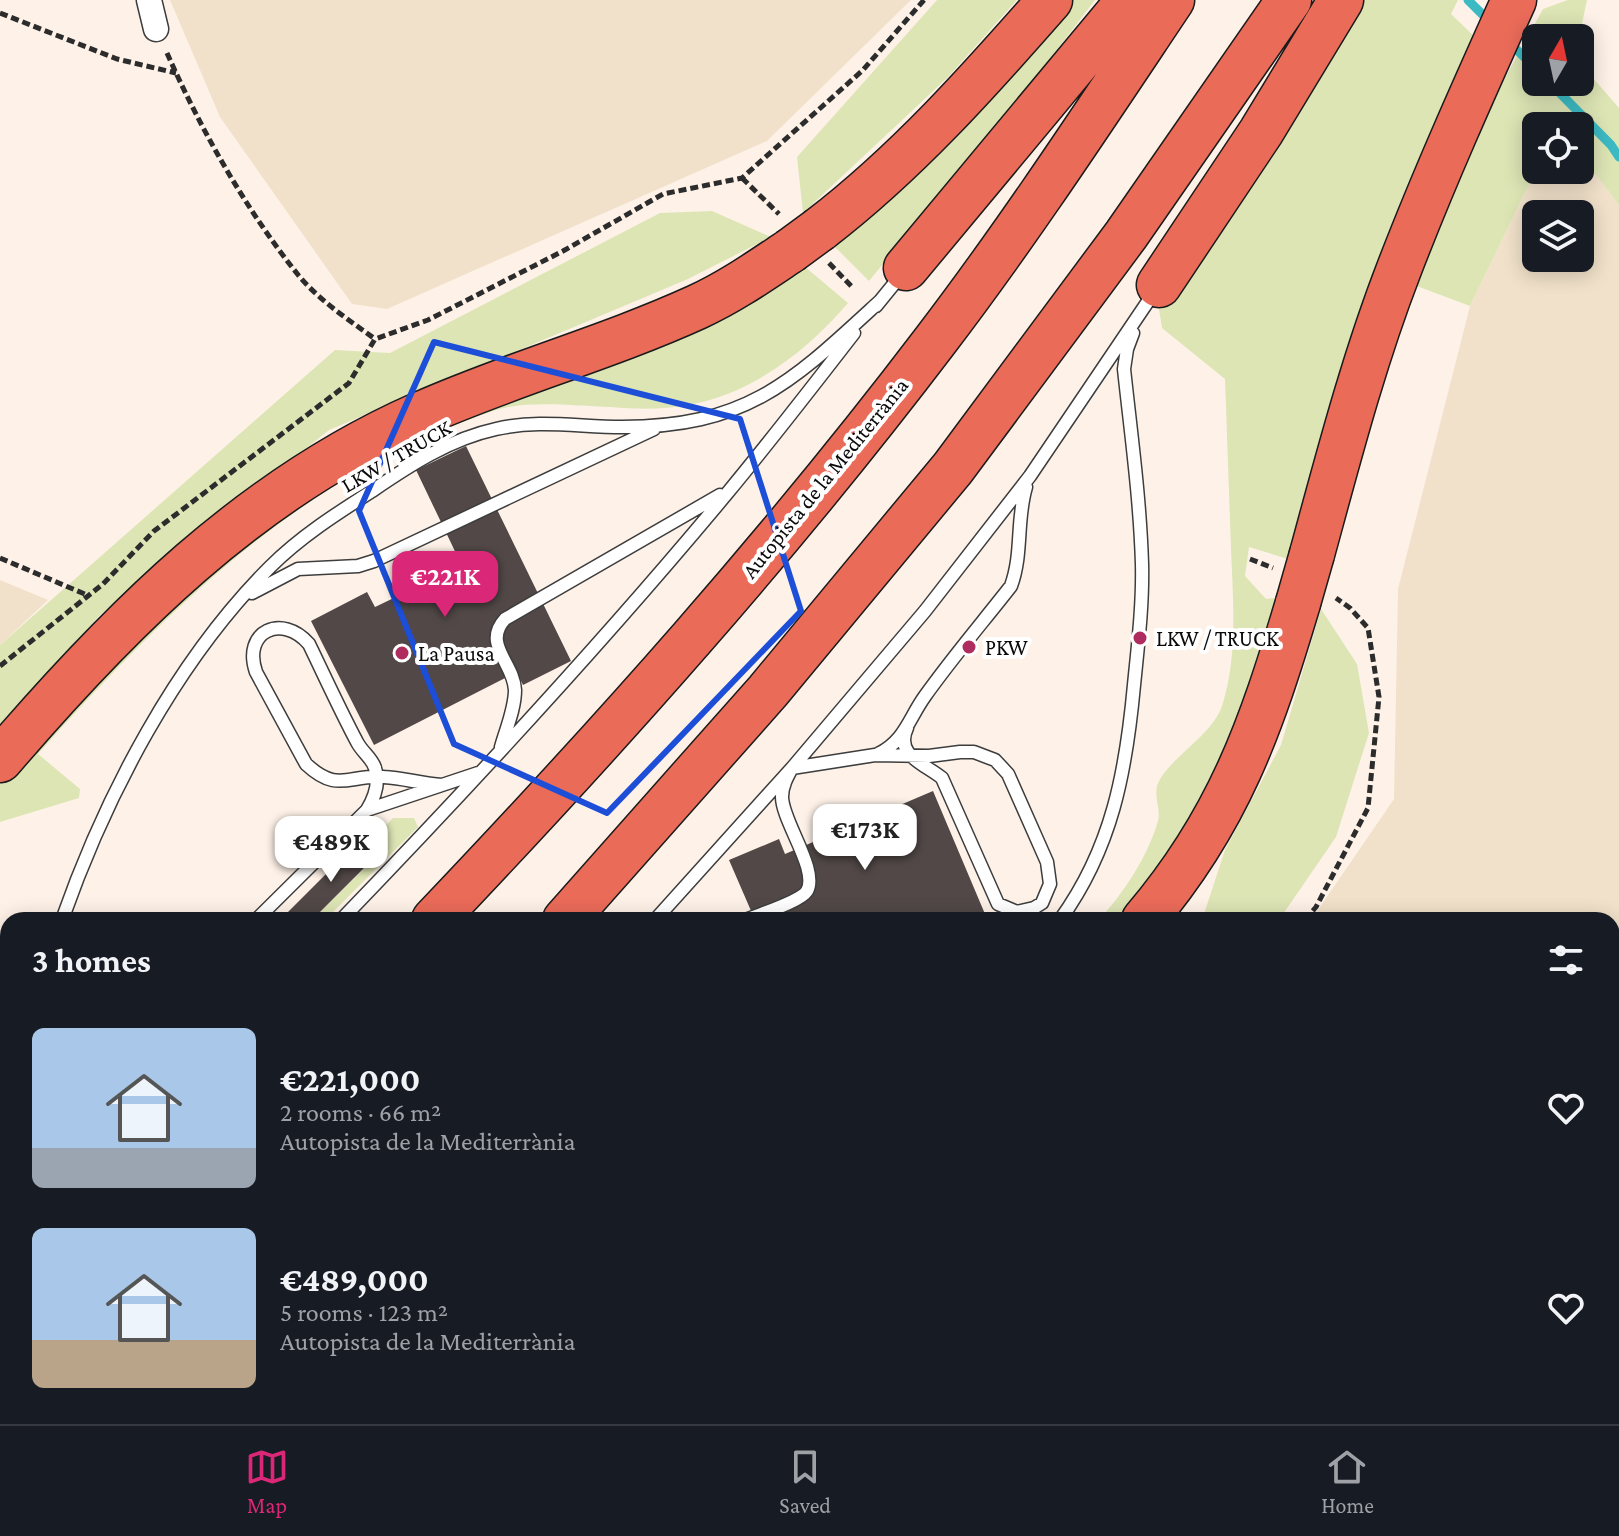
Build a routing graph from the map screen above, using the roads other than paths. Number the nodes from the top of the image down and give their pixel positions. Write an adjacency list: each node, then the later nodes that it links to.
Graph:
1 (149, 0): 8 (street)
2 (1050, 0): 19 (highway)
3 (1129, 0): 9 (highway)
4 (1172, 0): 28 (highway, Autopista de la Mediterrània)
5 (1289, 0): 29 (highway)
6 (1341, 0): 10 (highway)
7 (1514, 0): 33 (highway)
8 (156, 29)
9 (893, 284): 11 (lane, LKW / TRUCK); 13 (lane)
10 (1149, 301): 12 (lane); 32 (lane)
11 (660, 426): 14 (lane, LKW / TRUCK); 14 (lane, LKW / TRUCK)
12 (1030, 476): 15 (lane); 20 (lane)
13 (730, 490): 16 (lane); 16 (lane)
14 (236, 605): 25 (lane, LKW / TRUCK)
15 (907, 728): 17 (lane); 18 (lane)
16 (499, 752): 21 (lane)
17 (908, 754): 17 (lane); 18 (lane)
18 (875, 755): 20 (lane)
19 (0, 760)
20 (792, 768): 30 (lane); 31 (lane)
21 (481, 772): 23 (lane); 27 (lane)
22 (377, 776): 22 (lane); 23 (lane); 24 (lane)
23 (442, 785): 24 (lane)
24 (367, 810): 26 (lane)
25 (65, 912)
26 (264, 912)
27 (349, 912)
28 (441, 912)
29 (572, 912)
30 (662, 912)
31 (765, 912)
32 (1065, 912)
33 (1151, 912)

